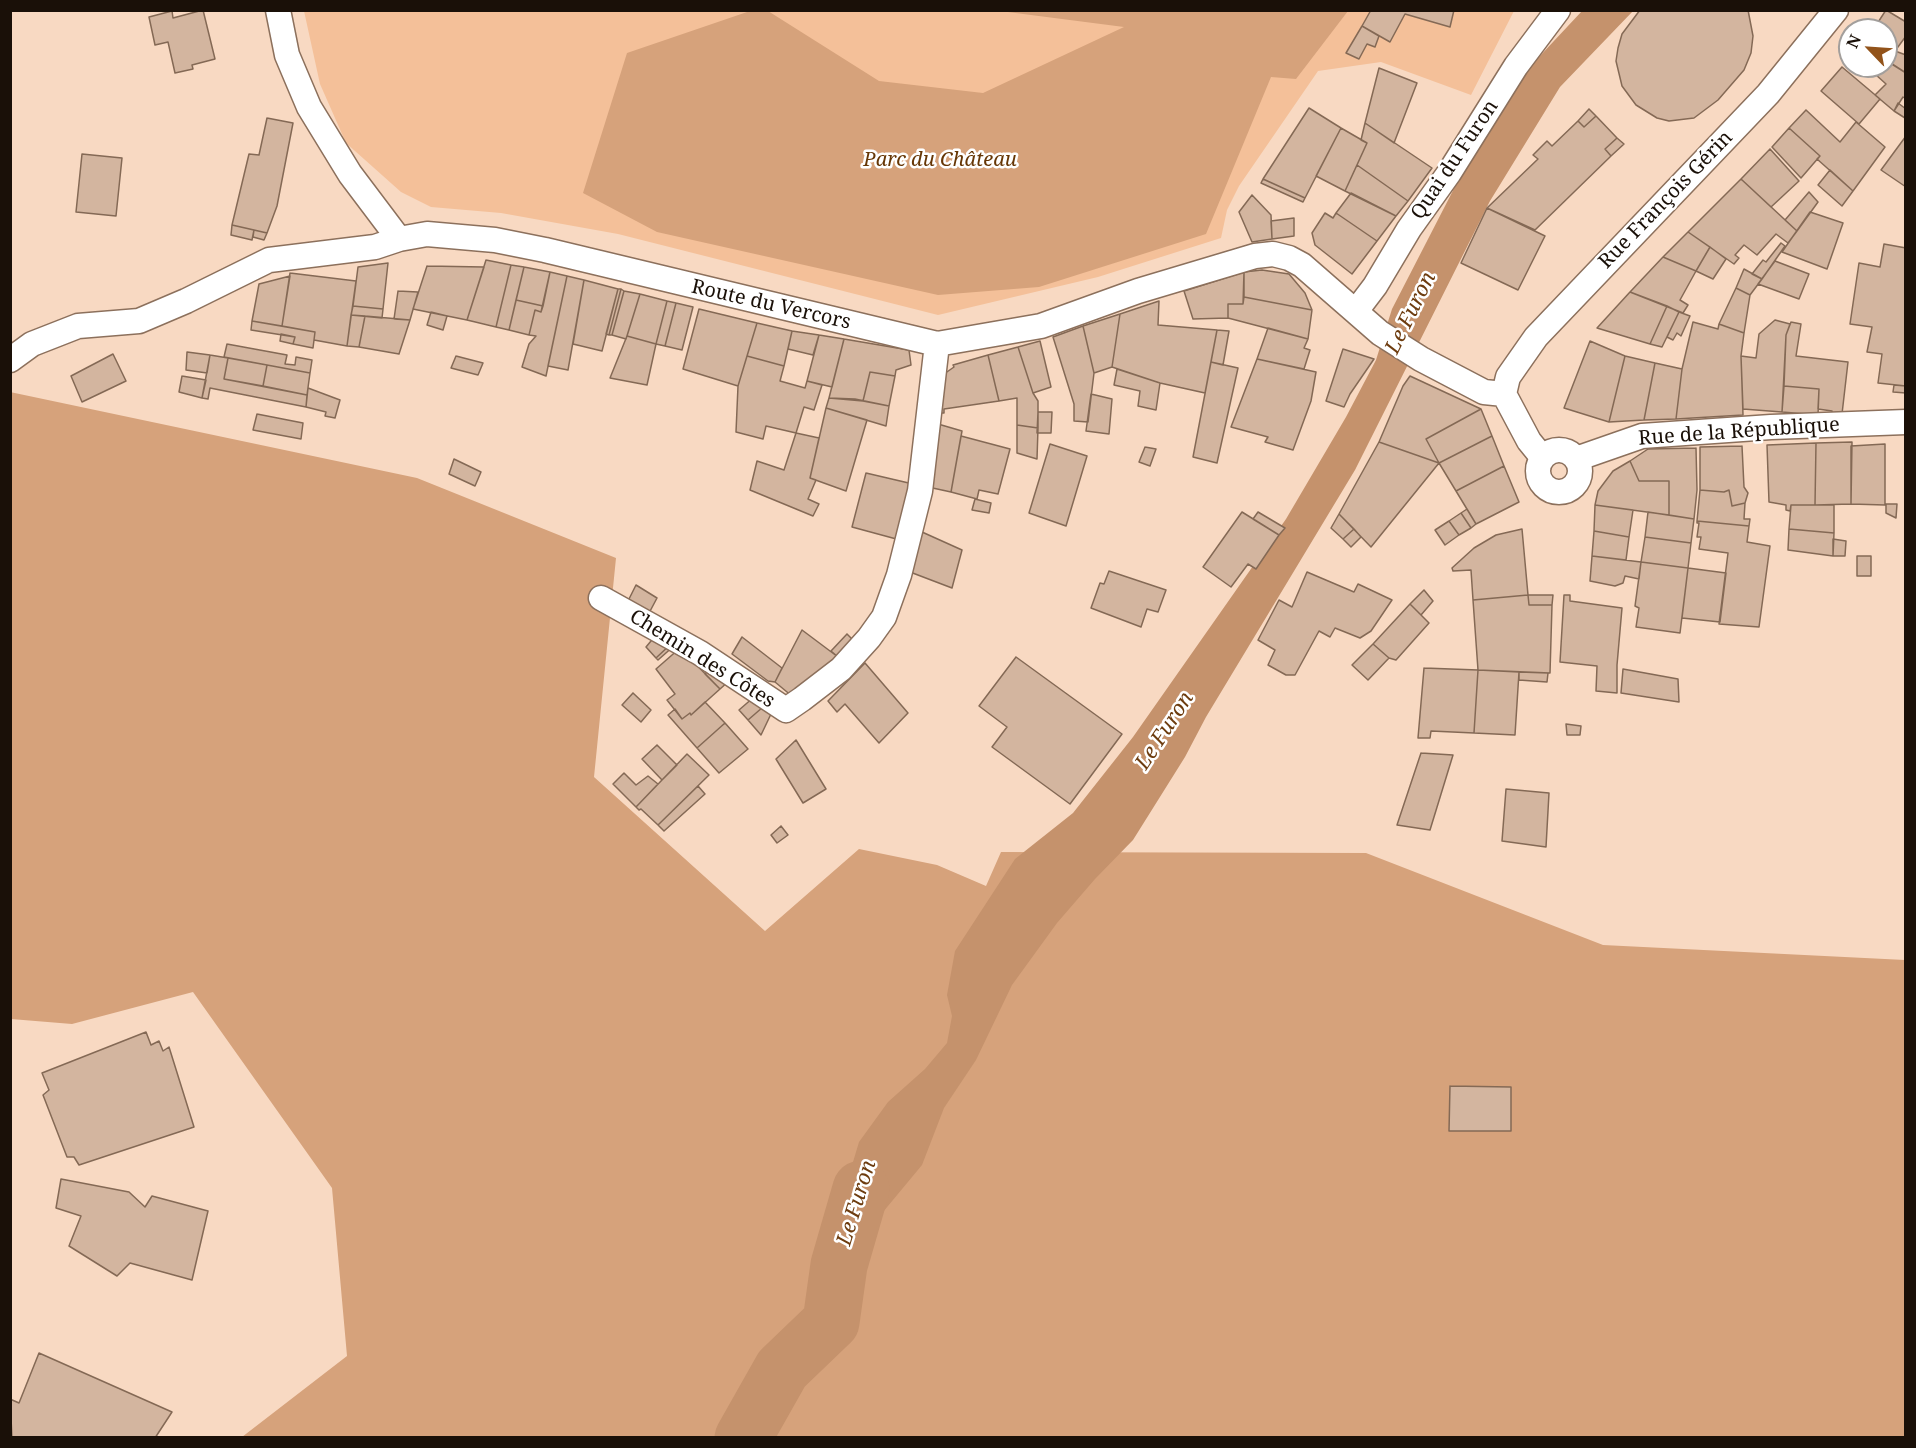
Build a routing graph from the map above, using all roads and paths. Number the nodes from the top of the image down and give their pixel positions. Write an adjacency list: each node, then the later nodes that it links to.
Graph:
1 (278, 10): 4 (street)
2 (1558, 10): 5 (street, Quai du Furon)
3 (1836, 10): 8 (street, Rue François Gérin)
4 (399, 239): 6 (street, Route du Vercors); 7 (street, Route du Vercors)
5 (1356, 311): 6 (street, Route du Vercors); 8 (street, Route du Vercors)
6 (937, 344): 12 (street, Chemin des Côtes)
7 (10, 360)
8 (1504, 394): 10 (street)
9 (1905, 422): 11 (street, Rue de la République)
10 (1542, 457): 11 (street); 11 (street)
11 (1576, 459)
12 (601, 598)

